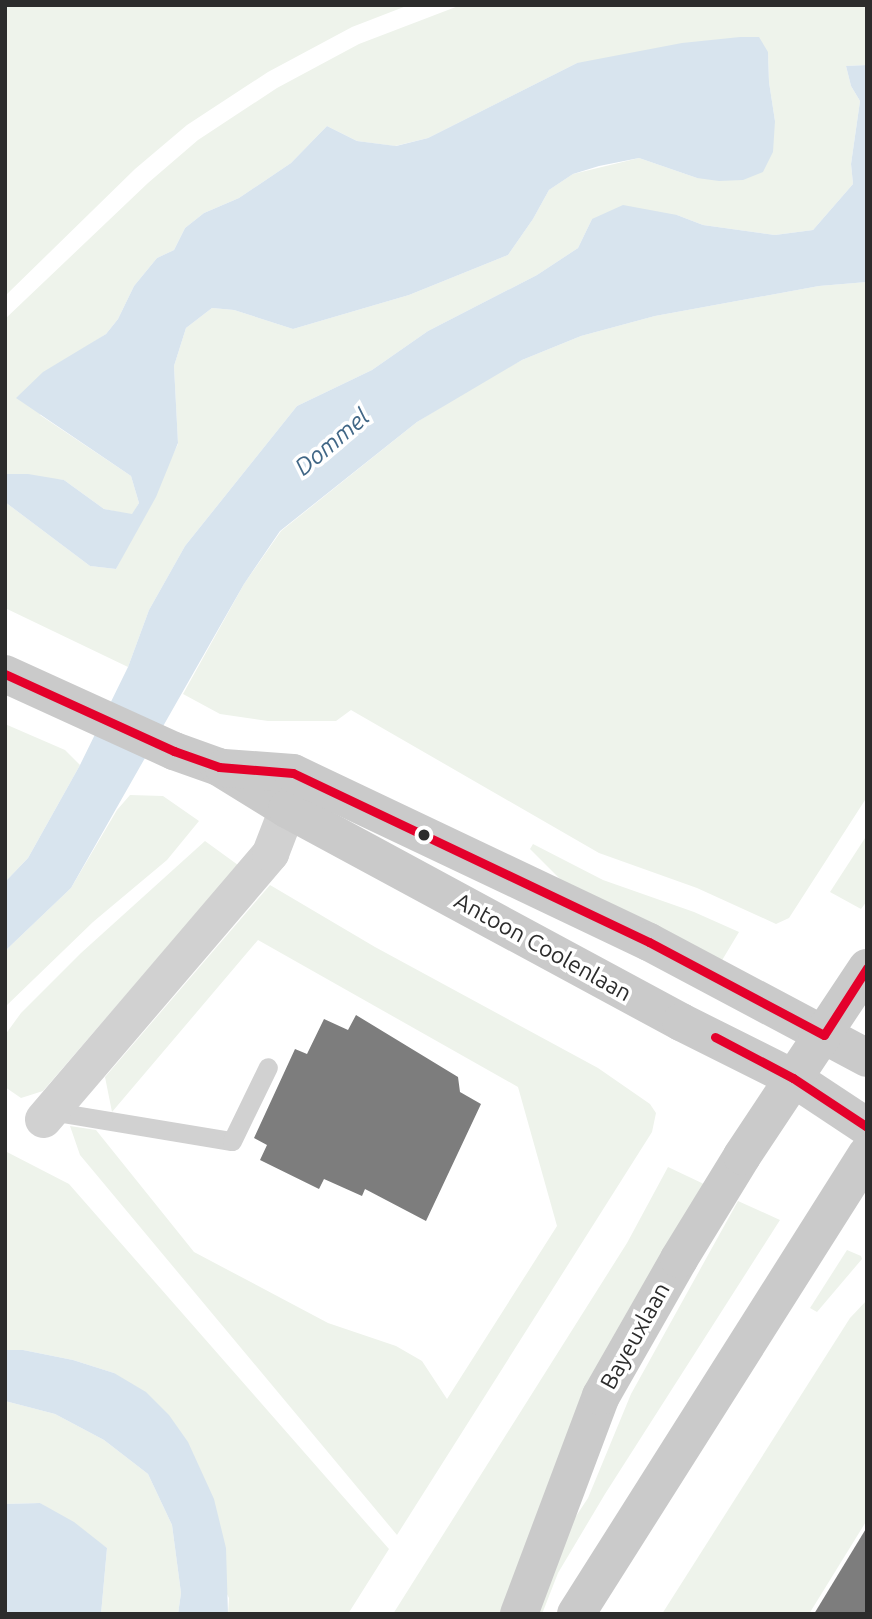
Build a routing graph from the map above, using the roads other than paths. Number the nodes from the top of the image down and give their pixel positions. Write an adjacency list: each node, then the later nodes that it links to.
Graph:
1 (5, 674): 2 (main road, Antoon Coolenlaan)
2 (219, 767): 3 (main road, Antoon Coolenlaan); 5 (main road, Antoon Coolenlaan)
3 (286, 809): 8 (main road, Antoon Coolenlaan); 9 (street)
4 (867, 968): 5 (main road, Bayeuxlaan)
5 (824, 1035): 6 (main road, Antoon Coolenlaan); 8 (main road, Bayeuxlaan)
6 (867, 1058)
7 (268, 1067): 9 (lane)
8 (793, 1078): 10 (main road, Antoon Coolenlaan); 12 (main road, Bayeuxlaan)
9 (47, 1115)
10 (867, 1127)
11 (867, 1154): 13 (main road)
12 (519, 1614)
13 (576, 1614)

